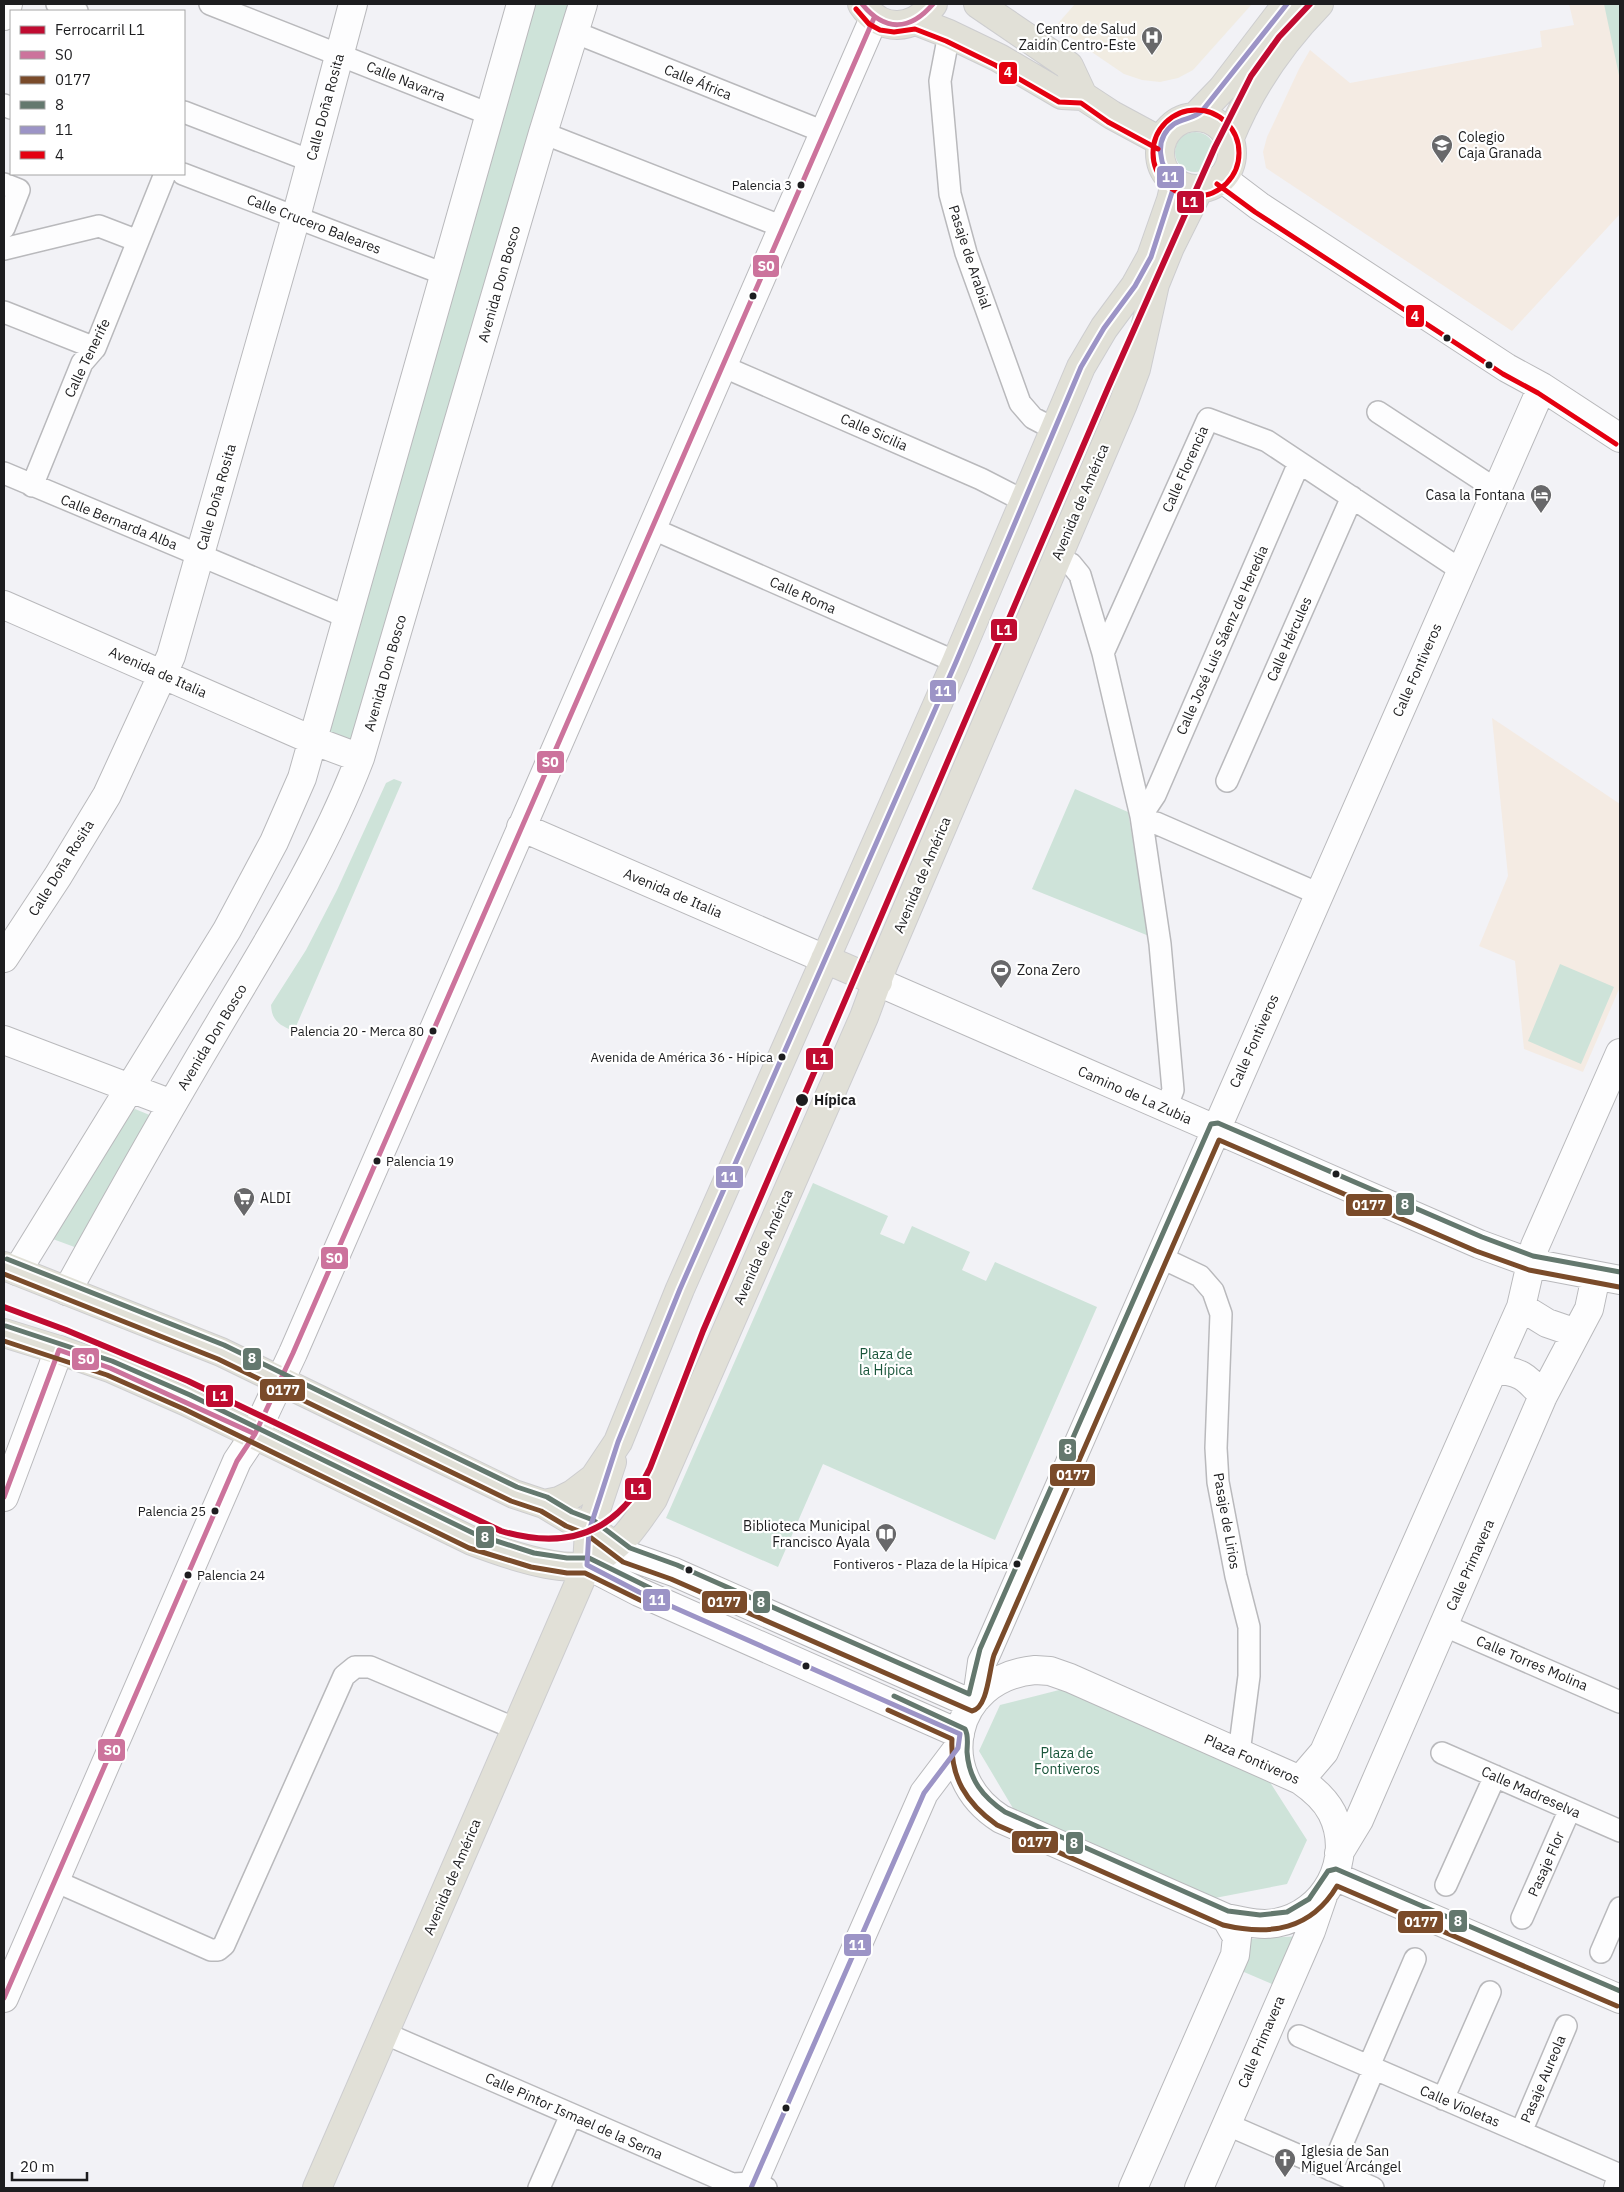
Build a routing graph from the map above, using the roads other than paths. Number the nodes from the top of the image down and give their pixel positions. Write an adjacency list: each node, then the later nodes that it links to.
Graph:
1 (8, 4): 13 (main road)
2 (57, 4): 10 (street)
3 (210, 4): 16 (street, Calle Navarra)
4 (353, 4): 16 (main road, Calle Doña Rosita)
5 (521, 4): 19 (main road)
6 (583, 4): 14 (main road, Avenida Don Bosco)
7 (978, 4): 17 (main road)
8 (1287, 4): 20 (main road)
9 (1319, 4): 23 (main road)
10 (74, 10)
11 (868, 11): 12 (main road); 21 (main road)
12 (924, 12): 15 (main road)
13 (4, 16)
14 (574, 32): 21 (street, Calle África); 22 (main road, Avenida Don Bosco)
15 (949, 34): 17 (main road); 41 (street, Pasaje de Arabial)
16 (339, 54): 19 (street, Calle Navarra); 25 (main road, Calle Doña Rosita)
17 (1082, 96): 24 (main road)
18 (185, 112): 25 (street)
19 (489, 114): 35 (main road)
20 (1195, 117): 23 (main road); 24 (main road)
21 (824, 132): 31 (main road)
22 (543, 133): 31 (street); 59 (main road, Avenida Don Bosco)
23 (1229, 140): 28 (main road)
24 (1162, 142): 28 (main road)
25 (310, 161): 30 (main road, Calle Doña Rosita)
26 (164, 175): 33 (street, Calle Tenerife)
27 (185, 175): 30 (street, Calle Crucero Baleares)
28 (1199, 183): 39 (main road); 41 (main road); 51 (main road, Avenida de América)
29 (4, 184): 32 (street)
30 (296, 217): 35 (street, Calle Crucero Baleares); 50 (main road, Calle Doña Rosita)
31 (783, 227): 38 (main road)
32 (4, 228)
33 (138, 241): 34 (street); 37 (street, Calle Tenerife)
34 (4, 249)
35 (444, 274): 54 (main road)
36 (4, 312): 37 (street)
37 (95, 348): 45 (street, Calle Tenerife)
38 (722, 366): 48 (street, Calle Sicilia); 49 (main road)
39 (1542, 388): 42 (main road); 46 (main road, Calle Fontiveros)
40 (1378, 412): 46 (street)
41 (1054, 429): 48 (main road)
42 (1620, 438)
43 (1300, 462): 47 (street, Calle Florencia); 55 (street, Calle Florencia); 61 (street, Calle José Luis Sáenz de Heredia)
44 (4, 473): 45 (street, Calle Bernarda Alba)
45 (32, 486): 50 (street, Calle Bernarda Alba)
46 (1497, 490): 52 (main road, Calle Fontiveros)
47 (1352, 497): 52 (street, Calle Florencia); 60 (street, Calle Hércules)
48 (1024, 501): 56 (main road)
49 (651, 528): 56 (street, Calle Roma); 62 (main road)
50 (200, 555): 54 (street, Calle Bernarda Alba); 57 (main road, Calle Doña Rosita)
51 (1056, 558): 55 (street); 66 (main road, Avenida de América)
52 (1461, 570): 63 (main road, Calle Fontiveros)
53 (4, 605): 57 (main road, Avenida de Italia)
54 (347, 616): 58 (main road)
55 (1103, 653): 61 (street)
56 (956, 662): 65 (main road)
57 (163, 674): 58 (main road, Avenida de Italia); 64 (main road, Calle Doña Rosita)
58 (312, 740): 59 (main road, Avenida de Italia); 69 (main road)
59 (360, 758): 70 (main road, Avenida Don Bosco)
60 (1227, 781)
61 (1149, 820): 63 (street); 71 (street)
62 (521, 827): 65 (main road, Avenida de Italia); 83 (main road)
63 (1319, 894): 72 (main road, Calle Fontiveros)
64 (4, 958)
65 (825, 959): 66 (main road); 86 (main road)
66 (878, 982): 71 (main road, Camino de La Zubia); 89 (main road, Avenida de América)
67 (4, 1040): 69 (main road)
68 (1620, 1053): 74 (main road)
69 (130, 1088): 70 (main road); 75 (main road)
70 (172, 1104): 77 (main road, Avenida Don Bosco)
71 (1166, 1108): 72 (main road, Camino de La Zubia)
72 (1216, 1130): 73 (main road, Calle Fontiveros); 74 (main road, Camino de La Zubia)
73 (1160, 1257): 95 (main road, Calle Fontiveros); 99 (street, Pasaje de Lirios)
74 (1531, 1263): 76 (main road, Camino de La Zubia); 78 (main road)
75 (10, 1268): 77 (main road)
76 (1608, 1278): 79 (main road, Calle Primavera)
77 (67, 1290): 83 (main road)
78 (1520, 1307): 79 (main road); 82 (main road)
79 (1576, 1332): 84 (main road, Calle Primavera)
80 (4, 1333): 81 (main road)
81 (59, 1350): 85 (main road); 87 (main road)
82 (1493, 1370): 84 (main road); 102 (main road)
83 (281, 1380): 85 (main road); 88 (main road)
84 (1543, 1396): 94 (main road, Calle Primavera)
85 (256, 1434): 93 (main road); 106 (main road)
86 (618, 1442): 88 (main road); 90 (main road, Avenida de América)
87 (4, 1497)
88 (544, 1504): 90 (main road)
89 (635, 1525): 91 (main road, Avenida de América); 92 (main road)
90 (590, 1527): 91 (main road); 93 (main road, Avenida de América)
91 (616, 1548): 92 (main road); 93 (main road)
92 (652, 1562): 95 (main road)
93 (587, 1565): 97 (main road, Avenida de América); 98 (main road)
94 (1444, 1625): 96 (street, Calle Torres Molina); 105 (main road, Calle Primavera)
95 (975, 1701): 98 (main road); 99 (main road, Plaza Fontiveros)
96 (1620, 1702)
97 (516, 1729): 106 (street); 117 (main road, Avenida de América)
98 (959, 1741): 109 (main road); 127 (main road)
99 (1239, 1753): 102 (main road, Plaza Fontiveros)
100 (1442, 1753): 101 (street, Calle Madreselva)
101 (1495, 1776): 103 (street, Calle Madreselva); 107 (street)
102 (1300, 1780): 105 (main road, Plaza Fontiveros)
103 (1570, 1810): 104 (street, Calle Madreselva); 110 (street, Pasaje Flor)
104 (1620, 1831)
105 (1332, 1875): 109 (main road); 115 (main road); 122 (main road, Calle Primavera)
106 (55, 1880): 114 (main road)
107 (1446, 1885)
108 (1620, 1908): 111 (street)
109 (1226, 1918): 130 (main road)
110 (1522, 1918)
111 (1601, 1952)
112 (1415, 1960): 119 (street)
113 (1490, 1992): 120 (street)
114 (4, 1998)
115 (1620, 1999)
116 (1566, 2026): 123 (street, Pasaje Aureola)
117 (384, 2033): 121 (street, Calle Pintor Ismael de la Serna); 128 (main road, Avenida de América)
118 (1299, 2036): 119 (street, Calle Violetas)
119 (1371, 2068): 120 (street, Calle Violetas); 125 (street)
120 (1443, 2099): 123 (street, Calle Violetas)
121 (572, 2114): 127 (street, Calle Pintor Ismael de la Serna); 129 (street)
122 (1226, 2124): 125 (street); 131 (main road, Calle Primavera)
123 (1520, 2132): 124 (street, Calle Violetas)
124 (1620, 2176)
125 (1342, 2179): 132 (street)
126 (1620, 2183): 133 (main road)
127 (757, 2186)
128 (316, 2188)
129 (539, 2188)
130 (1133, 2188)
131 (1199, 2188)
132 (1373, 2188)
133 (1618, 2188)

